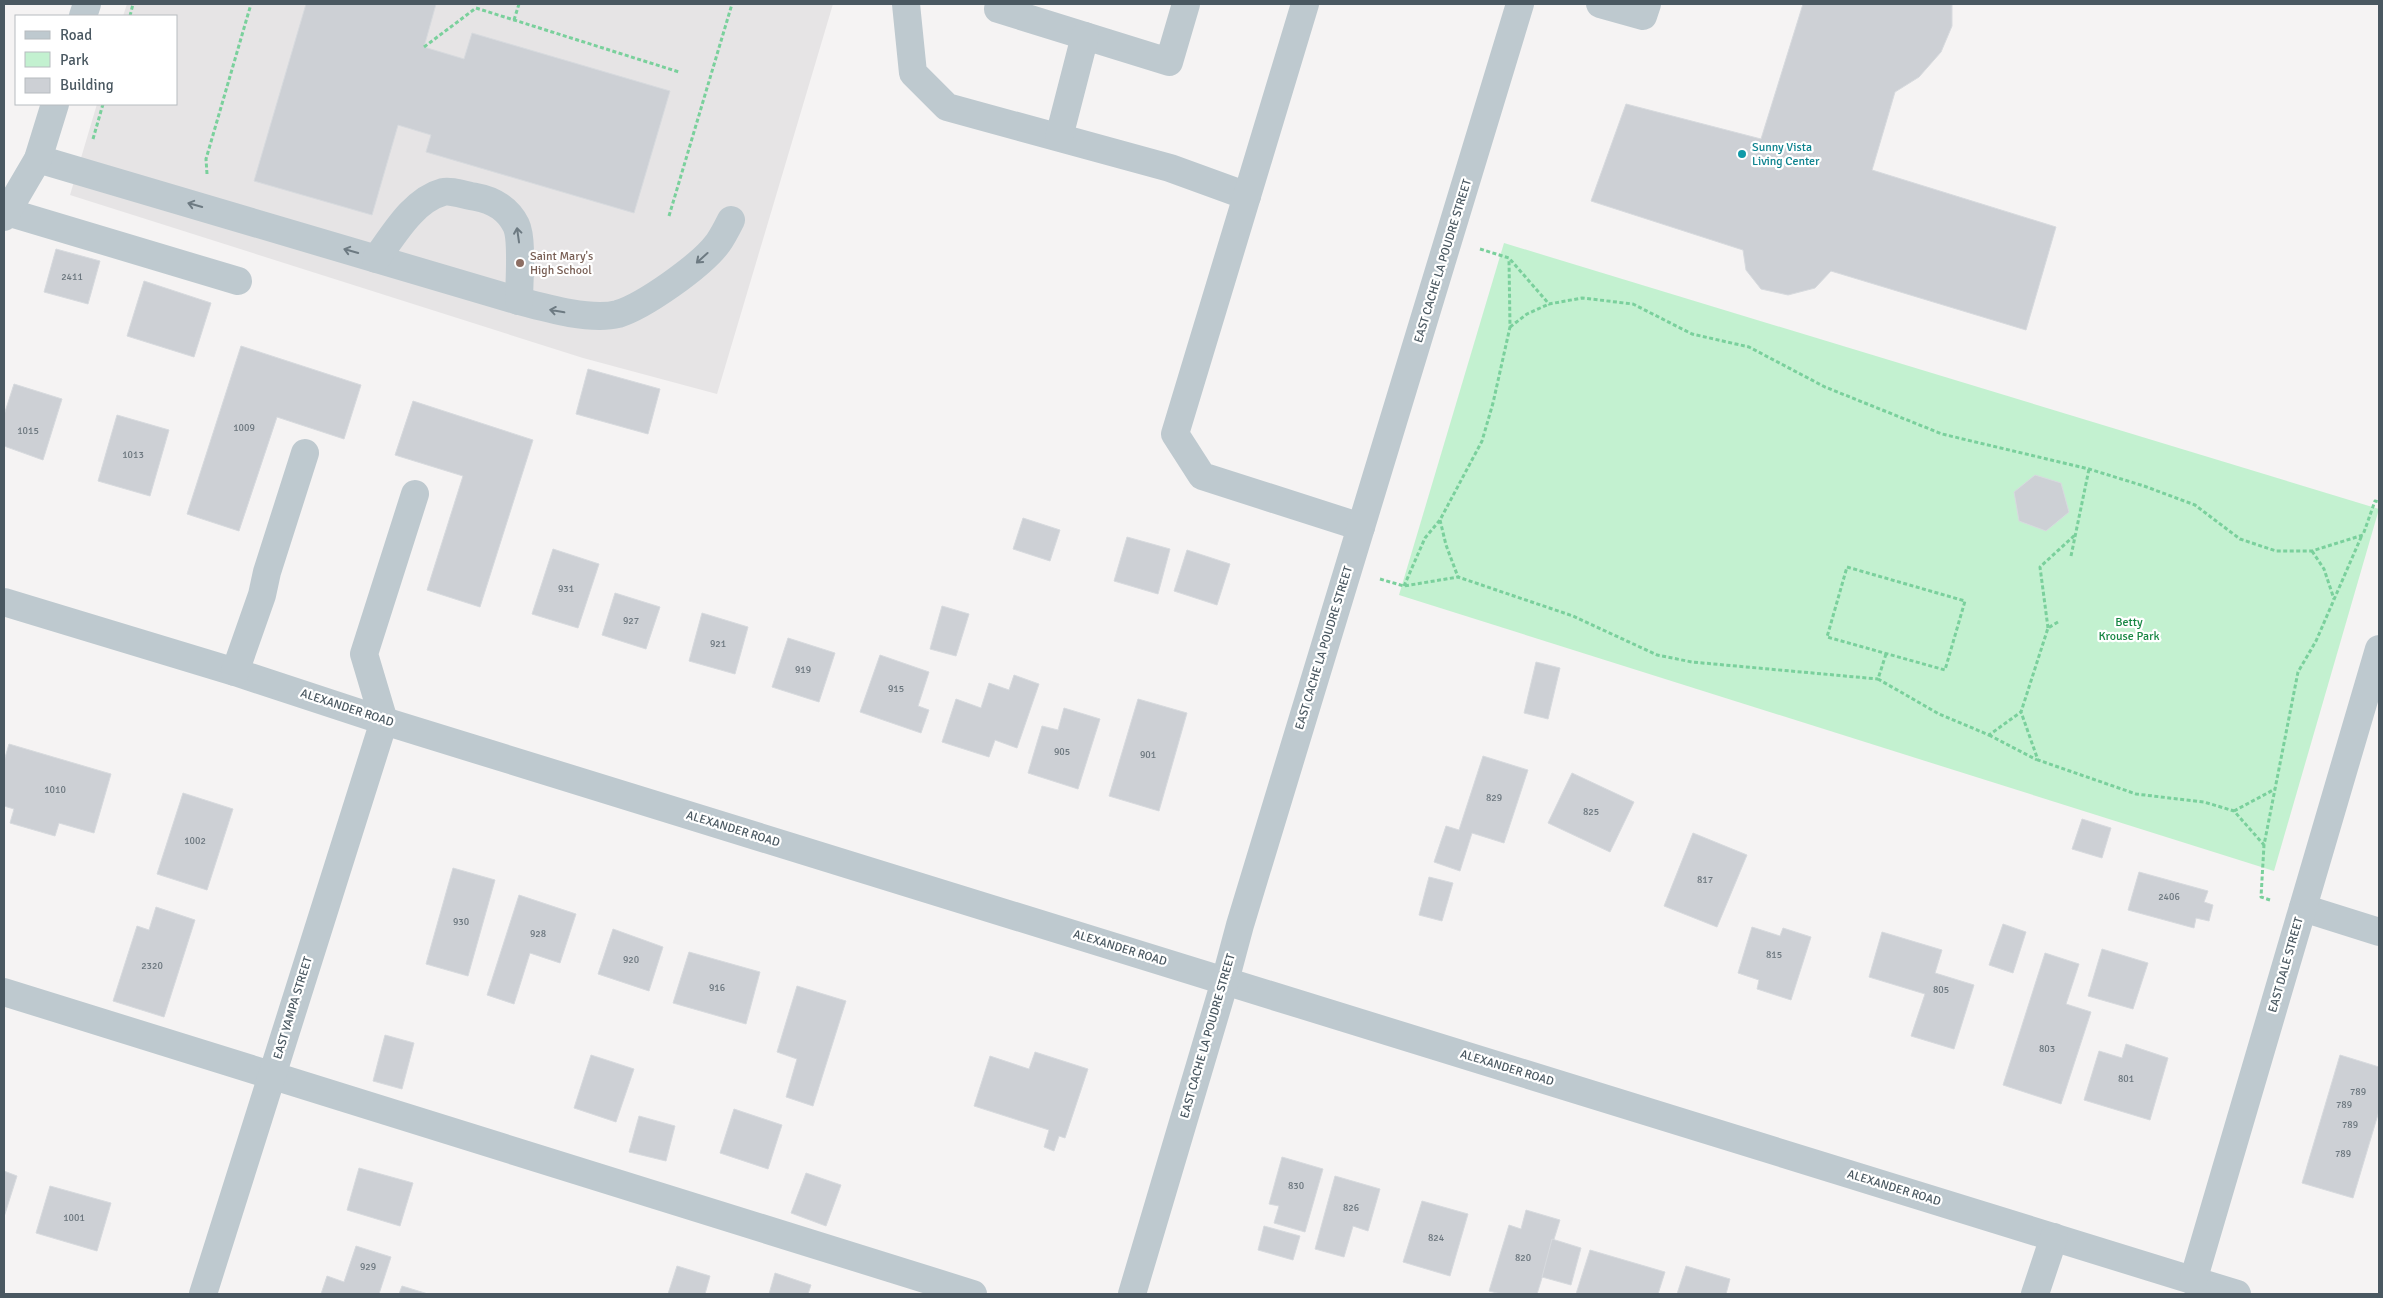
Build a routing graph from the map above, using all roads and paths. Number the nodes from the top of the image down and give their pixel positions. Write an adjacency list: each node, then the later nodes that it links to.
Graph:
1 (251, 4): 18 (path)
2 (519, 4): 11 (path)
3 (732, 4): 21 (path)
4 (906, 4): 16 (street)
5 (1000, 4): 12 (street)
6 (1186, 4): 12 (street)
7 (1305, 4): 19 (street)
8 (1520, 4): 33 (street, EAST CACHE LA POUDRE STREET)
9 (1600, 4): 10 (street)
10 (1647, 4)
11 (514, 20): 13 (path); 14 (path)
12 (1085, 36): 16 (street)
13 (424, 47)
14 (679, 72)
15 (55, 105): 17 (street)
16 (1059, 137): 19 (street)
17 (38, 159): 20 (street); 23 (street, one-way to 17)
18 (213, 180)
19 (1247, 196): 33 (street)
20 (4, 213): 24 (street)
21 (669, 216)
22 (731, 220): 25 (street, one-way to 25)
23 (376, 259): 25 (street); 25 (street, one-way to 23)
24 (238, 281)
25 (519, 301)
26 (1548, 304): 27 (path); 27 (path); 29 (path)
27 (1510, 328): 32 (path)
28 (305, 453): 45 (street)
29 (2089, 469): 34 (path); 36 (path)
30 (415, 494): 48 (street)
31 (2379, 502): 35 (path)
32 (1440, 520): 38 (path); 38 (path)
33 (1361, 527): 56 (street, EAST CACHE LA POUDRE STREET)
34 (2076, 534): 37 (path); 42 (path)
35 (2362, 535): 36 (path); 39 (path)
36 (2312, 552): 39 (path)
37 (2071, 556)
38 (1458, 577): 46 (path)
39 (2334, 600): 51 (path)
40 (4, 602): 45 (street, ALEXANDER ROAD)
41 (2058, 622): 42 (path)
42 (2048, 628): 47 (path)
43 (2379, 649): 54 (street, EAST DALE STREET)
44 (1886, 654): 44 (path); 46 (path)
45 (235, 672): 48 (street, ALEXANDER ROAD)
46 (1878, 679): 49 (path)
47 (2021, 712): 49 (path); 50 (path)
48 (384, 721): 56 (street, ALEXANDER ROAD); 58 (street, EAST YAMPA STREET)
49 (1989, 735): 50 (path)
50 (2038, 760): 52 (path)
51 (2275, 789): 52 (path); 53 (path)
52 (2234, 812): 53 (path)
53 (2264, 844): 54 (path)
54 (2303, 908): 55 (street); 60 (street, EAST DALE STREET)
55 (2379, 932)
56 (1225, 981): 59 (street, ALEXANDER ROAD); 63 (street, EAST CACHE LA POUDRE STREET)
57 (4, 992): 58 (street)
58 (272, 1077): 61 (street, EAST YAMPA STREET); 62 (street)
59 (2054, 1237): 60 (street, ALEXANDER ROAD); 64 (street)
60 (2193, 1281): 65 (street, ALEXANDER ROAD)
61 (203, 1294)
62 (973, 1294)
63 (1132, 1294)
64 (2035, 1294)
65 (2237, 1294)

